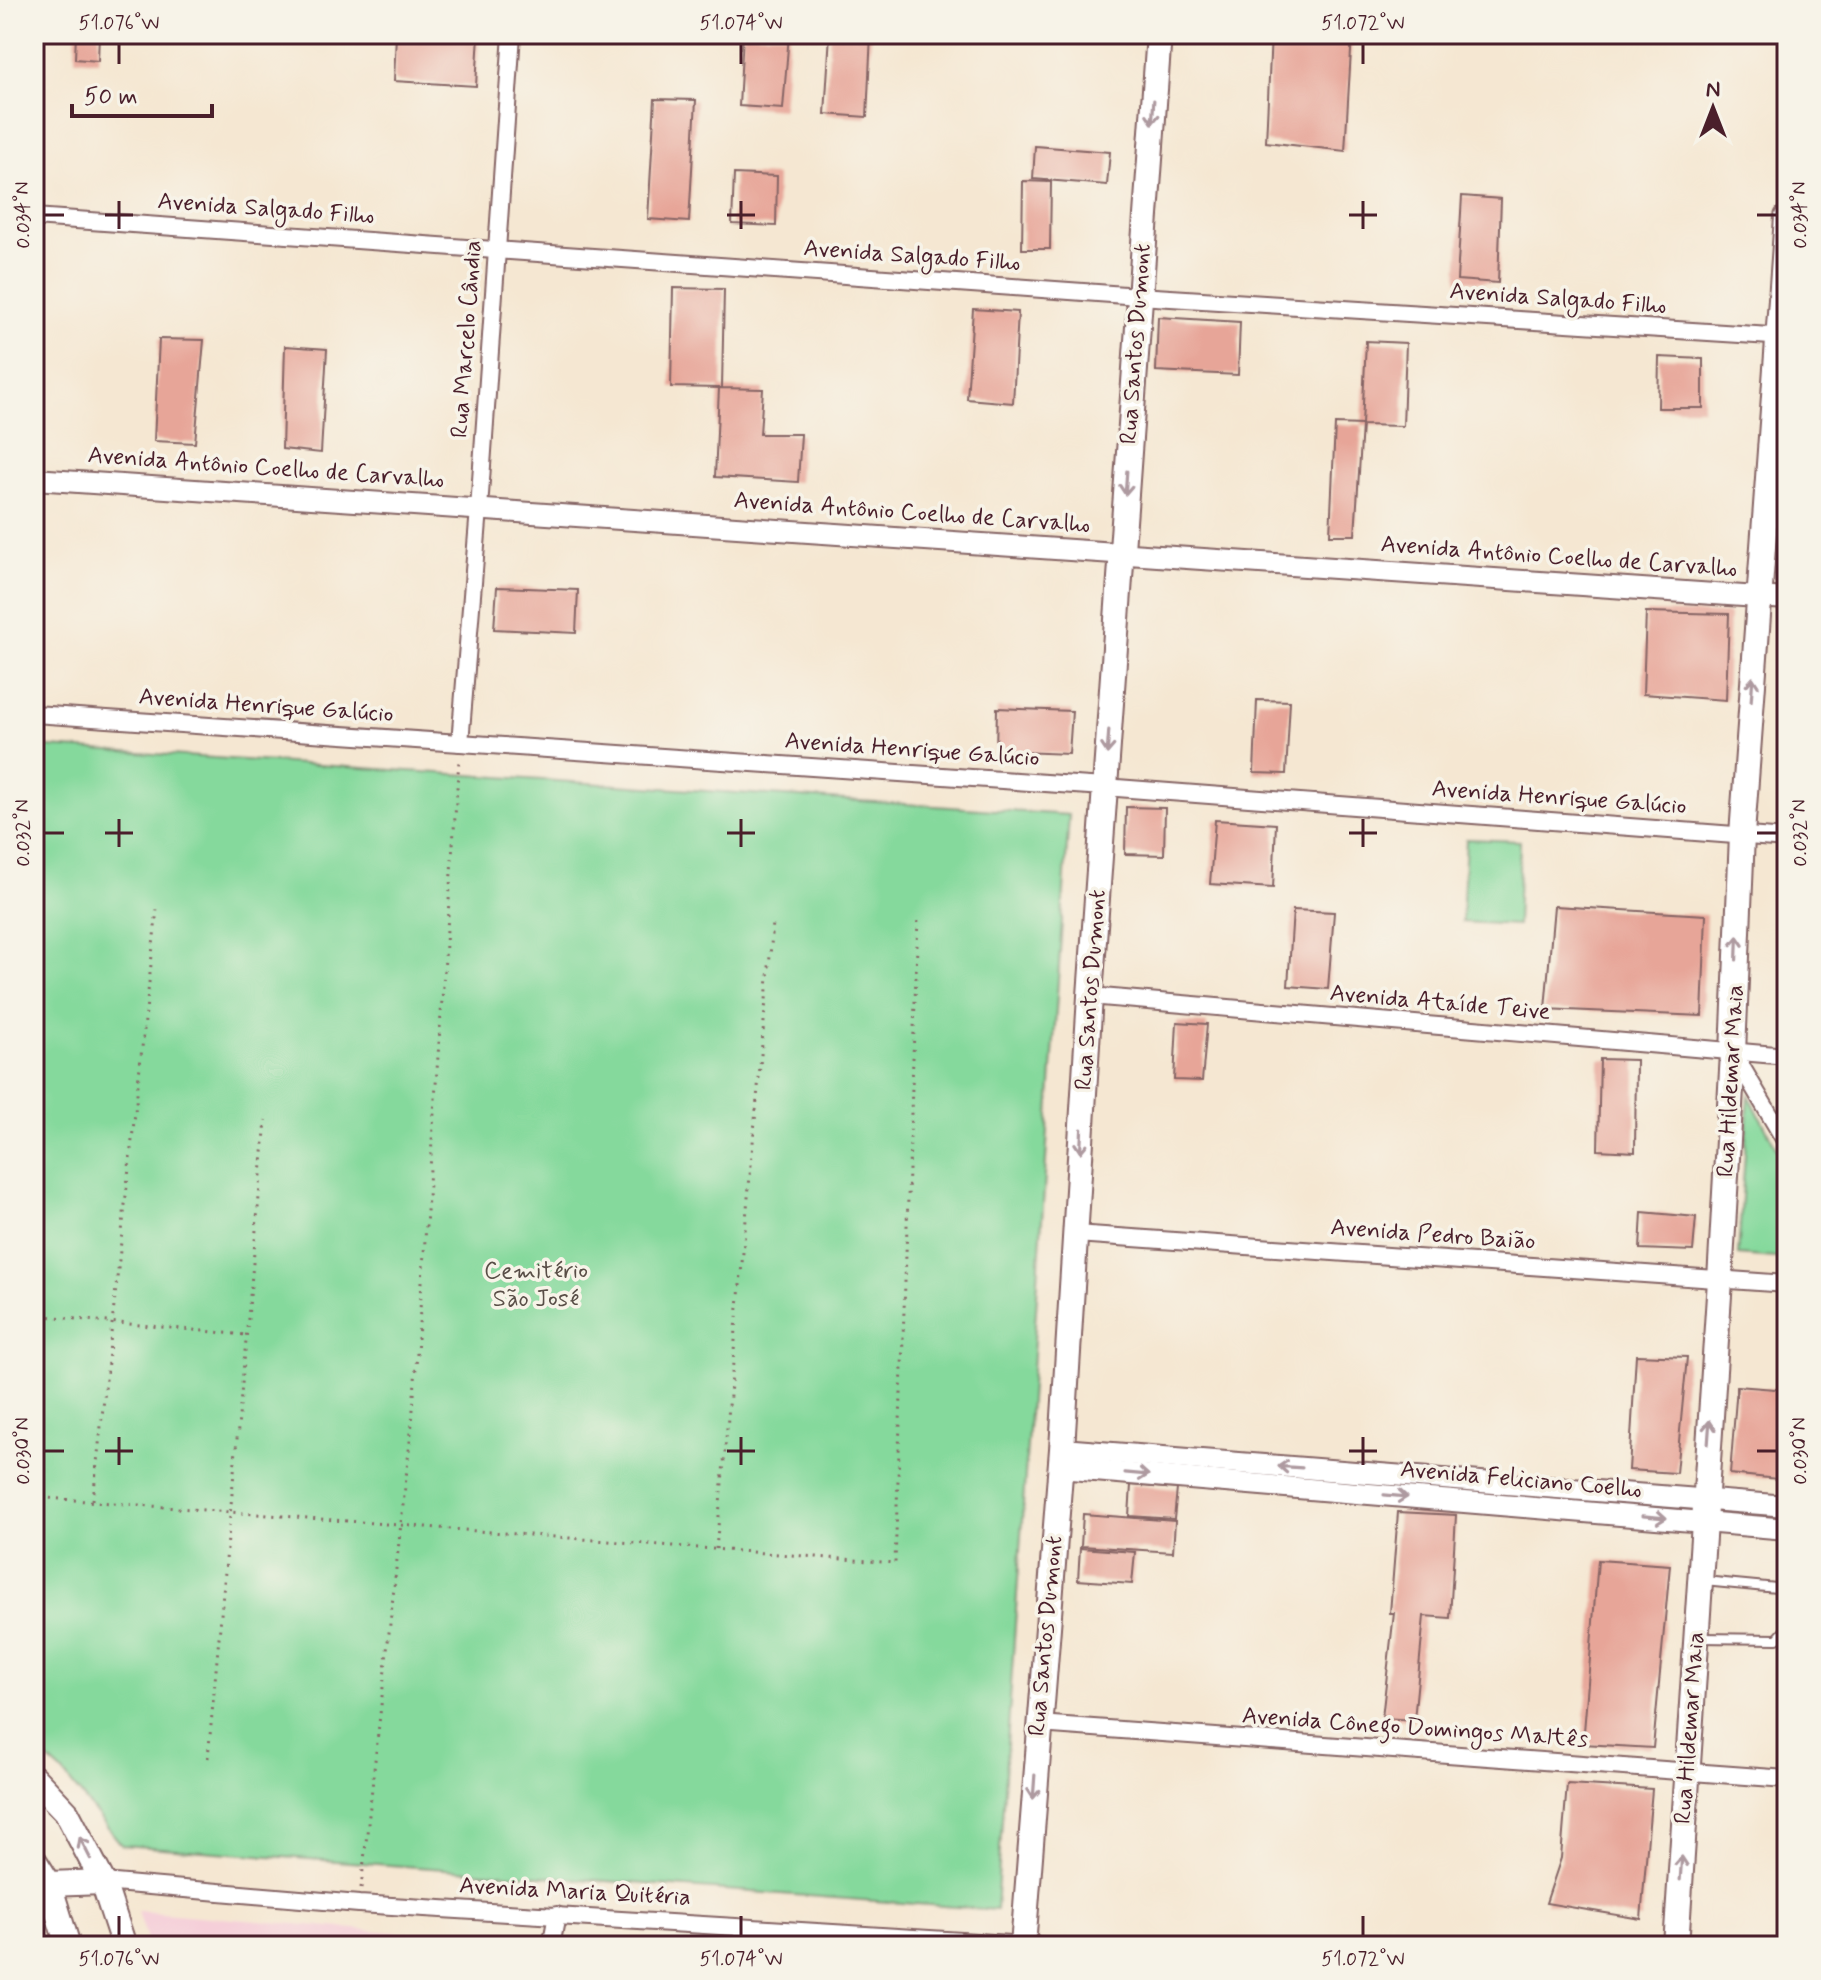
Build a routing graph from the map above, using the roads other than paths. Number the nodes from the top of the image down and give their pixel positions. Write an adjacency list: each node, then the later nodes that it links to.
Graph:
1 (512, 34): 5 (street, Rua Marcelo Cândia)
2 (1159, 34): 6 (main road, Rua Santos Dumont, one-way to 6)
3 (34, 217): 5 (street, Avenida Salgado Filho)
4 (1787, 217): 7 (main road, Rua Hildemar Maia)
5 (497, 249): 6 (street, Avenida Salgado Filho); 9 (street, Rua Marcelo Cândia)
6 (1139, 296): 7 (street, Avenida Salgado Filho); 10 (main road, Rua Santos Dumont, one-way to 10)
7 (1782, 337): 11 (main road, Rua Hildemar Maia)
8 (34, 479): 9 (street, Avenida Antônio Coelho de Carvalho)
9 (479, 509): 10 (street, Avenida Antônio Coelho de Carvalho); 14 (street, Rua Marcelo Cândia)
10 (1121, 553): 11 (street, Avenida Antônio Coelho de Carvalho); 15 (main road, Rua Santos Dumont, one-way to 15)
11 (1759, 597): 12 (street, Avenida Antônio Coelho de Carvalho); 16 (main road, Rua Hildemar Maia, one-way to 11)
12 (1787, 599)
13 (34, 714): 14 (street, Avenida Henrique Galúcio)
14 (460, 743): 15 (street, Avenida Henrique Galúcio)
15 (1104, 787): 16 (street, Avenida Henrique Galúcio); 18 (main road, Rua Santos Dumont)
16 (1742, 835): 17 (street, Avenida Henrique Galúcio); 19 (main road, Rua Hildemar Maia, one-way to 16)
17 (1787, 839)
18 (1090, 996): 19 (street, Avenida Ataíde Teive); 22 (main road, Rua Santos Dumont, one-way to 22)
19 (1733, 1053): 20 (street, Avenida Ataíde Teive); 21 (street); 23 (main road, Rua Hildemar Maia)
20 (1787, 1056)
21 (1787, 1144)
22 (1076, 1234): 23 (street, Avenida Pedro Baião); 25 (main road, Rua Santos Dumont)
23 (1720, 1280): 24 (street, Avenida Pedro Baião); 27 (main road, Rua Hildemar Maia, one-way to 23)
24 (1787, 1284)
25 (1060, 1459): 27 (street, Avenida Feliciano Coelho); 33 (main road, Rua Santos Dumont)
26 (1787, 1506): 27 (street, Avenida Feliciano Coelho)
27 (1704, 1510): 28 (street, Avenida Feliciano Coelho); 29 (main road, Rua Hildemar Maia)
28 (1787, 1529)
29 (1700, 1580): 30 (lane); 32 (main road, Rua Hildemar Maia)
30 (1787, 1589)
31 (1787, 1628): 32 (lane)
32 (1696, 1638): 34 (main road, Rua Hildemar Maia)
33 (1039, 1724): 34 (street, Avenida Cônego Domingos Maltês); 41 (main road, Rua Santos Dumont, one-way to 41)
34 (1687, 1773): 36 (street, Avenida Cônego Domingos Maltês); 45 (main road, Rua Hildemar Maia, one-way to 34)
35 (34, 1778): 38 (main road, one-way to 35)
36 (1787, 1779)
37 (34, 1860): 39 (main road)
38 (103, 1882): 39 (main road); 40 (street, Avenida Maria Quitéria); 43 (main road)
39 (49, 1884): 42 (main road)
40 (557, 1915): 41 (street, Avenida Maria Quitéria); 44 (street)
41 (1031, 1945)
42 (68, 1946)
43 (124, 1946)
44 (551, 1946)
45 (1676, 1946)

